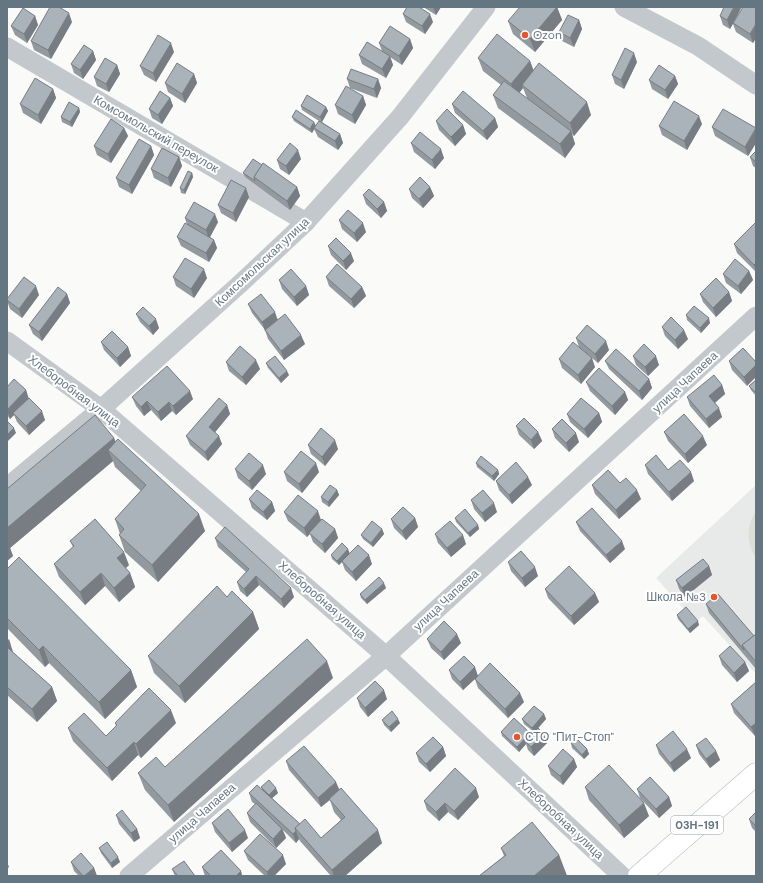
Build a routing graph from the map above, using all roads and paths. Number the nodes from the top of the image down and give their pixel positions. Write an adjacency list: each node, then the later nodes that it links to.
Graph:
1 (486, 7): 5 (street, Комсомольская улица)
2 (624, 7): 4 (street)
3 (7, 47): 5 (street, Комсомольский переулок)
4 (756, 85)
5 (306, 222): 8 (street, Комсомольская улица)
6 (756, 316): 10 (street, улица Чапаева)
7 (7, 341): 8 (street, Хлеборобная улица)
8 (101, 409): 9 (street, Комсомольская улица); 10 (street, Хлеборобная улица)
9 (7, 487)
10 (386, 656): 12 (street, улица Чапаева); 13 (street, Хлеборобная улица)
11 (756, 774): 14 (main road, 03Н-191)
12 (129, 876)
13 (622, 876)
14 (639, 876)

